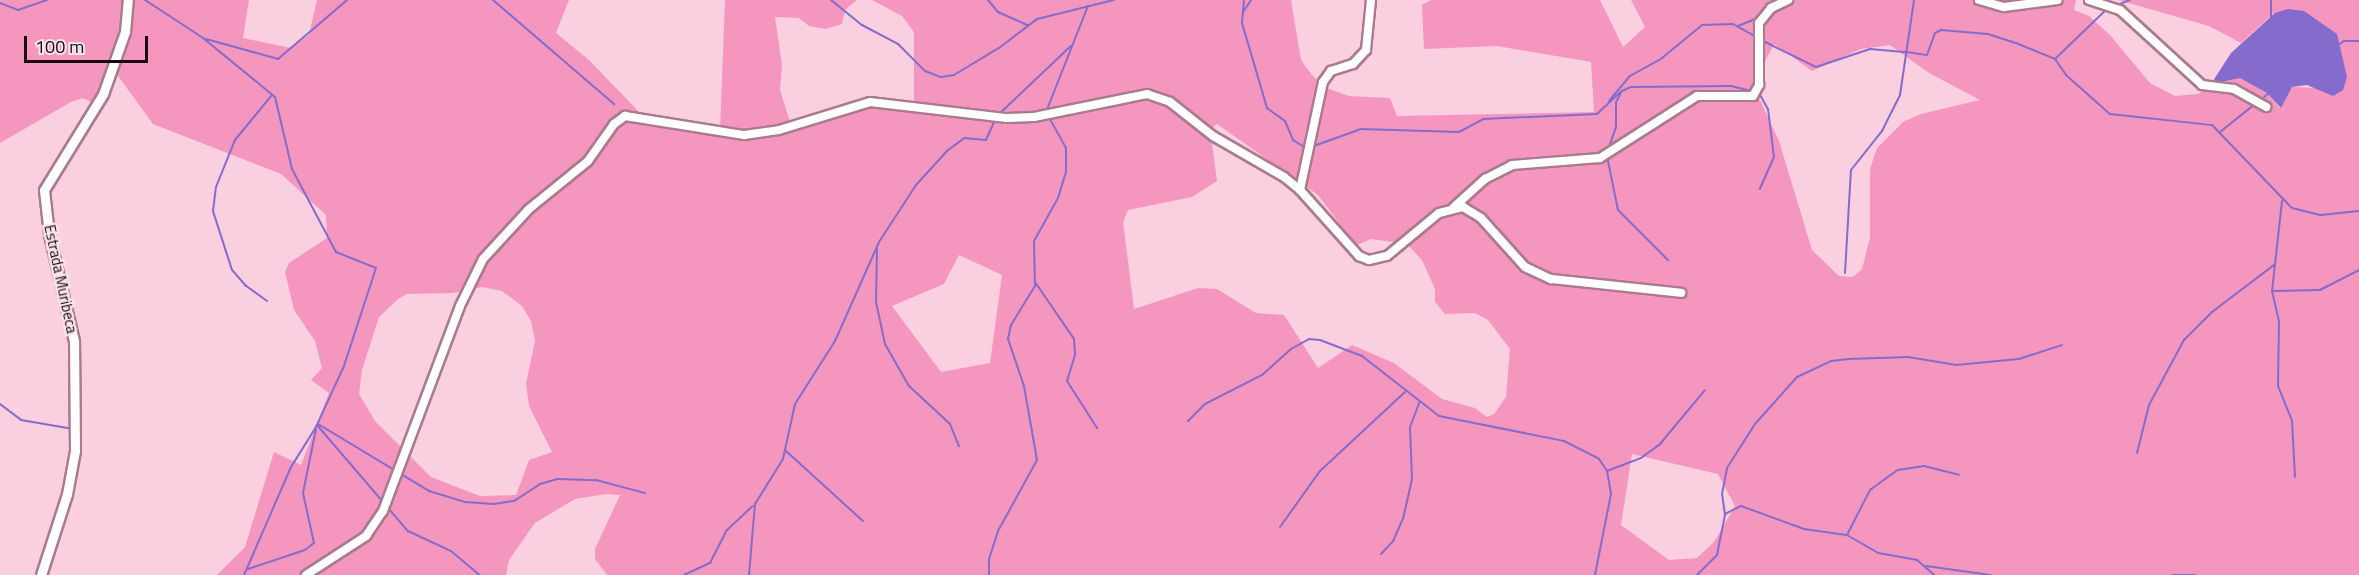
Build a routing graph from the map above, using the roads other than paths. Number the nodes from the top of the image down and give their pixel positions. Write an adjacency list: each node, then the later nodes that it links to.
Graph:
1 (128, 0): 11 (street, Estrada Muribeca)
2 (1371, 0): 8 (street)
3 (1788, 0): 9 (street)
4 (1979, 0): 5 (street)
5 (2058, 0)
6 (2089, 0): 7 (street)
7 (2266, 107)
8 (1300, 190): 9 (street); 12 (street)
9 (1454, 207): 10 (street)
10 (1681, 293)
11 (41, 575)
12 (306, 575)

